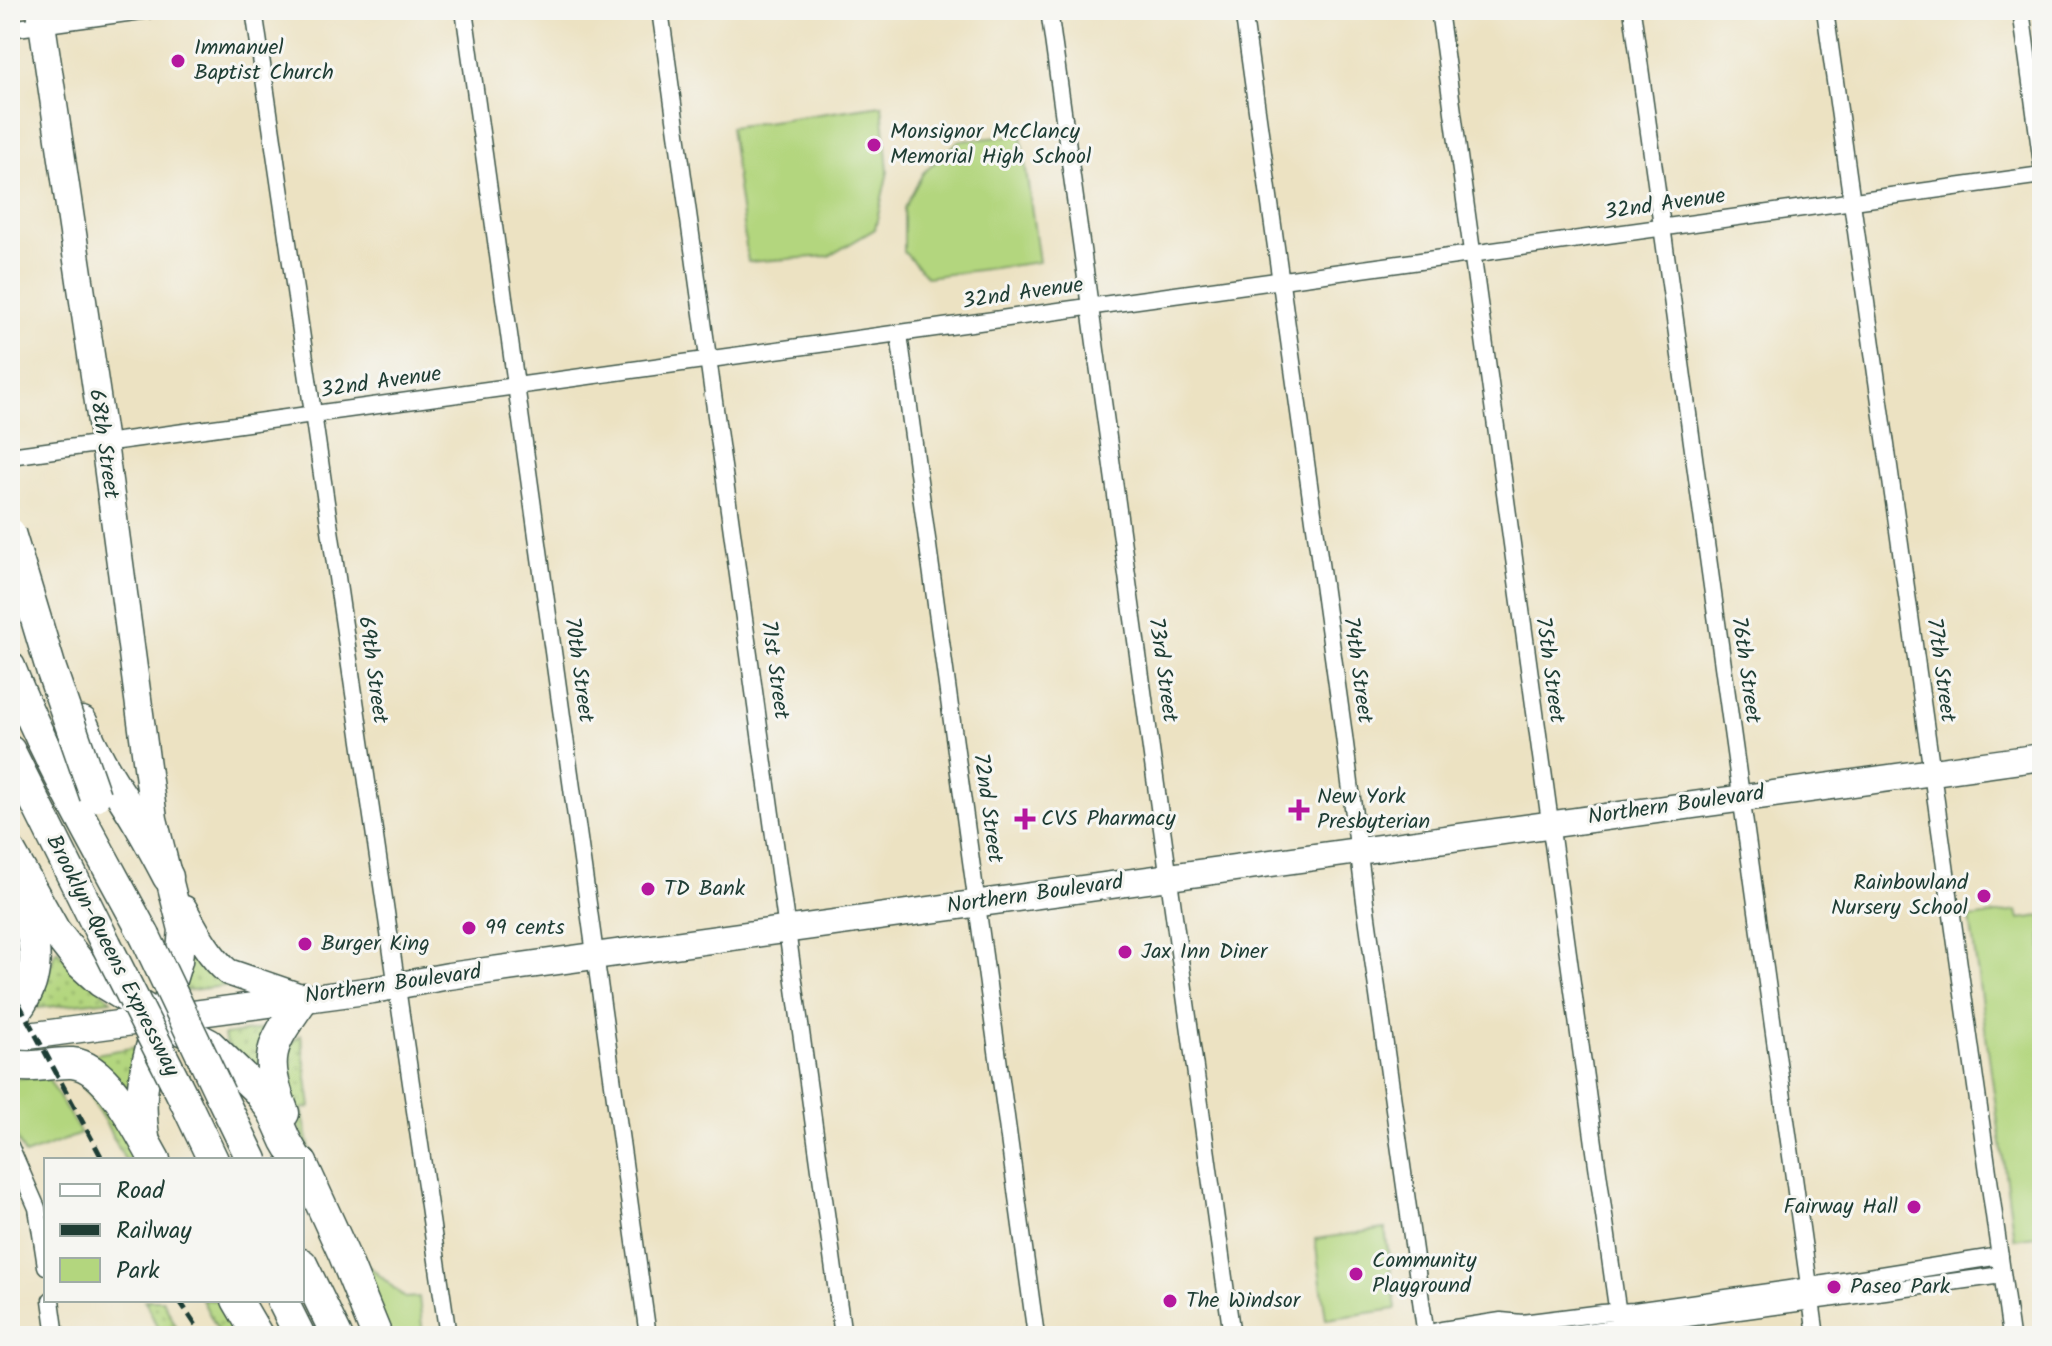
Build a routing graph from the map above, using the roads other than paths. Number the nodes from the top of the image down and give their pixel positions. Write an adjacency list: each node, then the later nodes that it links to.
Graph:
1 (149, 10): 11 (street)
2 (254, 10): 23 (street, 69th Street)
3 (464, 10): 22 (street, 70th Street)
4 (660, 10): 21 (street, 71st Street)
5 (1049, 10): 19 (street, 73rd Street)
6 (1243, 10): 18 (street, 74th Street)
7 (1439, 10): 17 (street, 75th Street)
8 (1632, 10): 16 (street, 76th Street)
9 (1825, 10): 15 (street, 77th Street)
10 (2021, 10): 13 (street)
11 (41, 17): 12 (street); 24 (main road, 68th Street)
12 (10, 29)
13 (2042, 164)
14 (2042, 175): 15 (street, 32nd Avenue)
15 (1852, 202): 16 (street, 32nd Avenue); 30 (street, 77th Street)
16 (1662, 228): 17 (street, 32nd Avenue); 31 (street, 76th Street)
17 (1471, 254): 18 (street, 32nd Avenue); 32 (street, 75th Street)
18 (1281, 281): 19 (street, 32nd Avenue); 33 (street, 74th Street)
19 (1090, 307): 20 (street, 32nd Avenue); 36 (street, 73rd Street)
20 (899, 334): 21 (street, 32nd Avenue); 38 (street, 72nd Street)
21 (709, 360): 22 (street, 32nd Avenue); 39 (street, 71st Street)
22 (516, 386): 23 (street, 32nd Avenue); 41 (street, 70th Street)
23 (312, 415): 24 (street, 32nd Avenue); 42 (street, 69th Street)
24 (104, 443): 25 (street, 32nd Avenue); 37 (main road, 68th Street)
25 (10, 456)
26 (12, 544): 37 (highway); 40 (highway, bridge)
27 (10, 667): 40 (highway)
28 (10, 751): 49 (highway, Brooklyn-Queens Expressway, bridge)
29 (2042, 757): 30 (main road, Northern Boulevard)
30 (1932, 772): 31 (main road, Northern Boulevard); 55 (street, 77th Street)
31 (1740, 798): 32 (main road, Northern Boulevard); 58 (street, 76th Street)
32 (1550, 824): 33 (main road, Northern Boulevard); 62 (street, 75th Street)
33 (1359, 850): 36 (main road, Northern Boulevard); 63 (street, 74th Street)
34 (10, 851): 44 (highway)
35 (10, 872): 45 (highway)
36 (1168, 876): 38 (main road, Northern Boulevard); 73 (street, 73rd Street)
37 (168, 877): 43 (main road); 44 (main road)
38 (978, 903): 39 (main road, Northern Boulevard); 72 (street, 72nd Street)
39 (788, 929): 41 (main road, Northern Boulevard); 71 (street, 71st Street)
40 (145, 936): 50 (highway, Brooklyn-Queens Expressway, bridge)
41 (595, 956): 42 (main road, Northern Boulevard); 70 (street, 70th Street)
42 (395, 985): 43 (main road, Northern Boulevard); 69 (street, 69th Street)
43 (304, 998): 44 (main road, Northern Boulevard); 52 (highway)
44 (160, 1018): 45 (main road, Northern Boulevard); 48 (highway); 51 (highway)
45 (14, 1033)
46 (10, 1064): 48 (highway)
47 (10, 1146): 54 (street)
48 (150, 1151)
49 (212, 1158)
50 (251, 1158)
51 (297, 1158)
52 (300, 1158)
53 (304, 1169): 68 (highway)
54 (44, 1253)
55 (2000, 1256): 57 (street, 77th Street); 58 (street)
56 (304, 1268): 67 (highway)
57 (2002, 1275): 58 (street); 76 (street, 77th Street)
58 (1810, 1294): 62 (street); 75 (street, 76th Street)
59 (51, 1302): 64 (street)
60 (238, 1302): 65 (highway)
61 (283, 1302): 66 (highway)
62 (1619, 1325): 63 (street); 74 (street)
63 (1426, 1335)
64 (56, 1336)
65 (258, 1336)
66 (300, 1336)
67 (337, 1336)
68 (377, 1336)
69 (448, 1336)
70 (648, 1336)
71 (843, 1336)
72 (1036, 1336)
73 (1232, 1336)
74 (1556, 1336)
75 (1816, 1336)
76 (2011, 1336)

